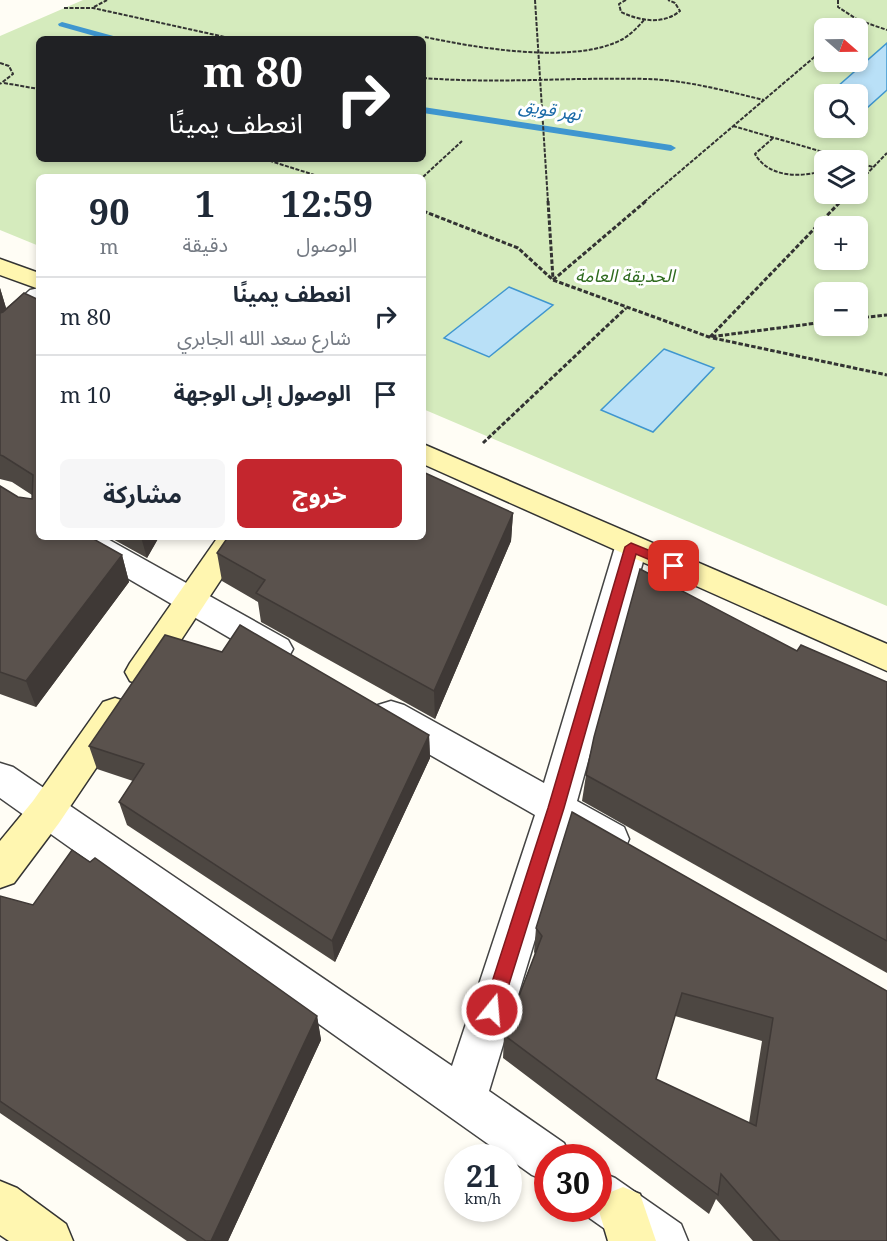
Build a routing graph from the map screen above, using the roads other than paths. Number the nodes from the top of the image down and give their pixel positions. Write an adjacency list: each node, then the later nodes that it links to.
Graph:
1 (0, 266): 2 (main road)
2 (36, 281)
3 (36, 298): 4 (street)
4 (0, 332)
5 (426, 454): 8 (main road)
6 (85, 540): 9 (street)
7 (232, 540): 9 (main road)
8 (631, 547): 10 (main road); 14 (street)
9 (190, 601): 11 (street); 15 (main road)
10 (887, 658)
11 (302, 664)
12 (363, 699): 14 (street)
13 (0, 778): 15 (street)
14 (556, 808): 16 (street); 18 (street)
15 (46, 812): 17 (main road); 18 (street)
16 (639, 856)
17 (0, 871)
18 (464, 1100): 19 (street)
19 (534, 1149)
20 (0, 1205): 22 (main road)
21 (618, 1216): 23 (street)
22 (49, 1241)
23 (664, 1241)

